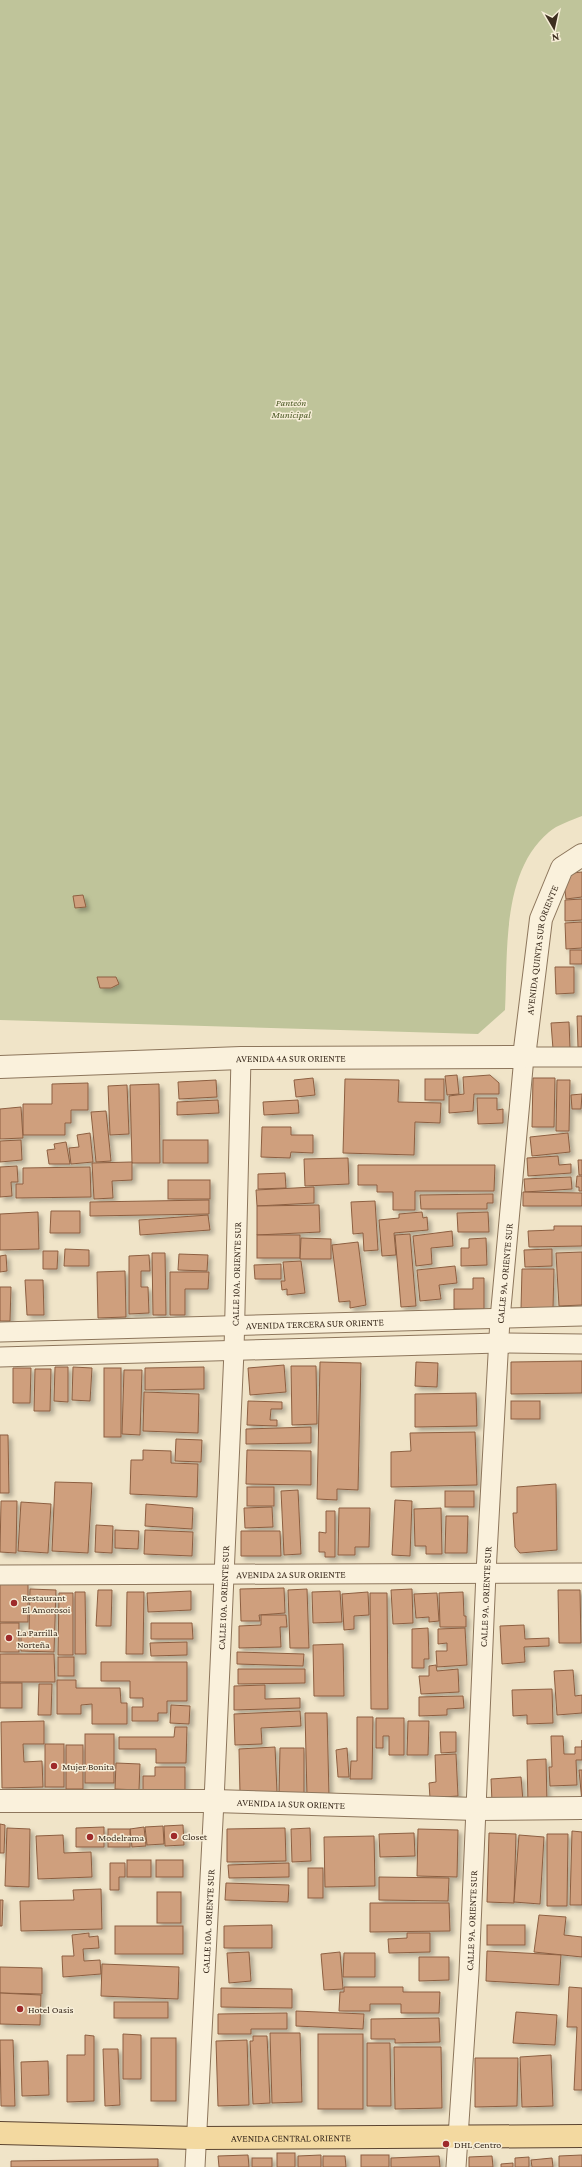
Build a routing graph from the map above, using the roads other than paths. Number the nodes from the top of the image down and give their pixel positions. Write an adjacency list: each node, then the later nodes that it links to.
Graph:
1 (582, 855): 3 (street, AVENIDA QUINTA SUR ORIENTE)
2 (582, 1056): 3 (street, AVENIDA 4A SUR ORIENTE)
3 (524, 1057): 4 (street, AVENIDA 4A SUR ORIENTE); 7 (street, CALLE 9A. ORIENTE SUR)
4 (241, 1058): 5 (street, AVENIDA 4A SUR ORIENTE); 8 (street, CALLE 10A. ORIENTE SUR)
5 (0, 1066)
6 (582, 1316): 7 (street, AVENIDA TERCERA SUR ORIENTE)
7 (500, 1319): 8 (street, AVENIDA TERCERA SUR ORIENTE); 10 (street, CALLE 9A. ORIENTE SUR)
8 (233, 1326): 9 (street, AVENIDA TERCERA SUR ORIENTE); 12 (street, CALLE 10A. ORIENTE SUR)
9 (0, 1332)
10 (499, 1343): 11 (street); 12 (street); 14 (street, CALLE 9A. ORIENTE SUR)
11 (582, 1344)
12 (234, 1351): 13 (street); 17 (street, CALLE 10A. ORIENTE SUR)
13 (0, 1357)
14 (486, 1573): 15 (street, AVENIDA 2A SUR ORIENTE); 17 (street, AVENIDA 2A SUR ORIENTE); 21 (street, CALLE 9A. ORIENTE SUR)
15 (582, 1573)
16 (0, 1574): 17 (street, AVENIDA 2A SUR ORIENTE)
17 (223, 1574): 19 (street, CALLE 10A. ORIENTE SUR)
18 (0, 1801): 19 (street, AVENIDA 1A SUR ORIENTE)
19 (214, 1802): 21 (street, AVENIDA 1A SUR ORIENTE); 25 (street, CALLE 10A. ORIENTE SUR)
20 (582, 1808): 21 (street, AVENIDA 1A SUR ORIENTE)
21 (476, 1809): 23 (street, CALLE 9A. ORIENTE SUR)
22 (0, 2133): 25 (main road, AVENIDA CENTRAL ORIENTE)
23 (457, 2136): 24 (main road, AVENIDA CENTRAL ORIENTE); 25 (main road, AVENIDA CENTRAL ORIENTE); 27 (street, CALLE 9A. ORIENTE SUR)
24 (582, 2136)
25 (197, 2138): 26 (street, CALLE 10A. ORIENTE SUR)
26 (195, 2167)
27 (456, 2167)

